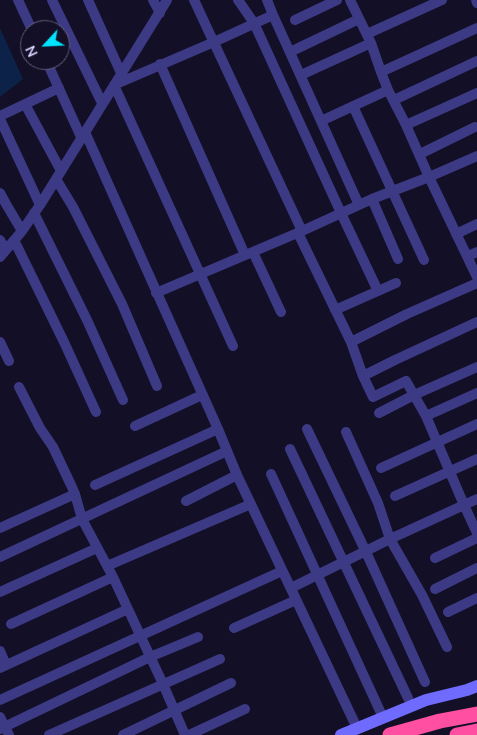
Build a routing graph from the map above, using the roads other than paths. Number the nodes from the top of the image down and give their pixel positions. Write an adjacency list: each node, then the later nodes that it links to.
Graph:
1 (18, 0): 15 (street)
2 (52, 0): 33 (street)
3 (88, 0): 26 (street)
4 (153, 0): 12 (street)
5 (167, 0): 12 (street)
6 (238, 0): 17 (street)
7 (267, 0): 13 (street)
8 (337, 0): 16 (street)
9 (442, 0): 19 (street)
10 (196, 1): 20 (street)
11 (353, 1): 14 (street)
12 (160, 12): 26 (street)
13 (273, 15): 17 (street); 21 (street)
14 (360, 19): 19 (street); 21 (street)
15 (27, 20)
16 (295, 20)
17 (254, 23): 20 (street); 50 (street)
18 (477, 28): 25 (street)
19 (369, 39): 25 (street); 27 (street)
20 (214, 42): 23 (street); 53 (street)
21 (290, 52): 27 (street)
22 (477, 61): 32 (street)
23 (160, 64): 28 (street); 58 (street)
24 (51, 70): 29 (street)
25 (380, 72): 30 (street)
26 (121, 73): 28 (street)
27 (301, 75): 37 (street)
28 (114, 85): 33 (street); 62 (street)
29 (59, 88): 34 (street); 40 (street)
30 (388, 90): 32 (street); 35 (street)
31 (477, 93): 38 (street)
32 (394, 100): 38 (street)
33 (102, 103): 40 (street)
34 (25, 104): 36 (street); 43 (street)
35 (353, 106): 37 (street); 45 (street)
36 (0, 118): 49 (street)
37 (321, 121): 48 (street)
38 (406, 125): 41 (street)
39 (475, 127): 41 (street)
40 (83, 134): 43 (street); 67 (street)
41 (420, 154): 44 (street)
42 (477, 156): 44 (street)
43 (59, 175): 49 (street); 77 (street)
44 (429, 177): 45 (street); 54 (street)
45 (393, 191): 47 (street); 61 (street)
46 (0, 193): 52 (street)
47 (372, 199): 48 (street); 60 (street)
48 (359, 205): 50 (street)
49 (37, 209): 52 (street); 82 (street)
50 (341, 213): 53 (street); 66 (street)
51 (477, 224): 54 (street)
52 (22, 231): 56 (street)
53 (300, 232): 58 (street); 68 (street)
54 (456, 234): 59 (street)
55 (0, 240): 57 (street)
56 (14, 240): 57 (street); 83 (street)
57 (3, 253)
58 (249, 253): 62 (street); 69 (street)
59 (472, 254): 63 (street)
60 (398, 259)
61 (424, 260)
62 (201, 274): 67 (street); 73 (street)
63 (477, 277)
64 (396, 282): 66 (street)
65 (477, 283): 72 (street)
66 (378, 291): 68 (street)
67 (156, 293): 80 (street)
68 (335, 310): 72 (street)
69 (281, 312)
70 (477, 322): 76 (street)
71 (0, 342): 74 (street)
72 (351, 342): 76 (street)
73 (233, 346)
74 (8, 361)
75 (477, 367): 81 (street)
76 (363, 376): 81 (street)
77 (157, 386)
78 (19, 387): 100 (street)
79 (477, 393): 85 (street)
80 (202, 395): 87 (street); 88 (street)
81 (414, 395): 84 (street); 85 (street)
82 (123, 400)
83 (96, 412)
84 (379, 413)
85 (426, 416): 91 (street)
86 (477, 424): 91 (street)
87 (135, 426)
88 (218, 429): 93 (street); 99 (street)
89 (307, 429): 112 (street)
90 (346, 432): 110 (street)
91 (438, 443): 95 (street); 96 (street)
92 (290, 449): 115 (street)
93 (227, 451): 98 (street); 106 (street)
94 (477, 459): 96 (street)
95 (381, 468)
96 (450, 472): 101 (street); 105 (street)
97 (271, 474): 119 (street)
98 (238, 475): 103 (street); 104 (street)
99 (95, 485)
100 (75, 494): 106 (street); 107 (street)
101 (395, 496)
102 (477, 500): 105 (street)
103 (186, 501)
104 (251, 504): 116 (street); 118 (street)
105 (464, 506): 108 (street); 110 (street)
106 (82, 519): 111 (street); 113 (street)
107 (0, 528)
108 (477, 533)
109 (477, 538): 114 (street)
110 (390, 539): 112 (street); 132 (street)
111 (97, 548): 116 (street); 123 (street)
112 (366, 552): 115 (street); 137 (street)
113 (0, 557)
114 (435, 558)
115 (344, 562): 119 (street); 141 (street)
116 (107, 566): 120 (street)
117 (477, 568): 122 (street)
118 (282, 571): 121 (street); 130 (street)
119 (317, 574): 121 (street); 145 (street)
120 (113, 577): 126 (street); 128 (street)
121 (291, 588): 125 (street)
122 (435, 588)
123 (0, 592)
124 (477, 598): 127 (street)
125 (296, 600): 129 (street); 148 (street)
126 (128, 609): 130 (street); 136 (street)
127 (448, 612)
128 (11, 624)
129 (234, 628)
130 (140, 636): 134 (street); 142 (street)
131 (198, 637): 134 (street)
132 (447, 647)
133 (0, 651): 136 (street)
134 (150, 658): 139 (street); 147 (street)
135 (220, 659): 139 (street)
136 (3, 666)
137 (425, 682)
138 (231, 683): 144 (street)
139 (163, 684): 144 (street); 150 (street)
140 (477, 686): 148 (street)
141 (408, 698)
142 (0, 700)
143 (244, 709): 153 (street)
144 (174, 710): 151 (street); 152 (street)
145 (380, 711)
146 (477, 714): 155 (highway)
147 (3, 727)
148 (357, 728): 154 (street)
149 (477, 734): 156 (highway)
150 (49, 735)
151 (123, 735)
152 (185, 735)
153 (189, 735)
154 (341, 735)
155 (390, 735)
156 (457, 735)

